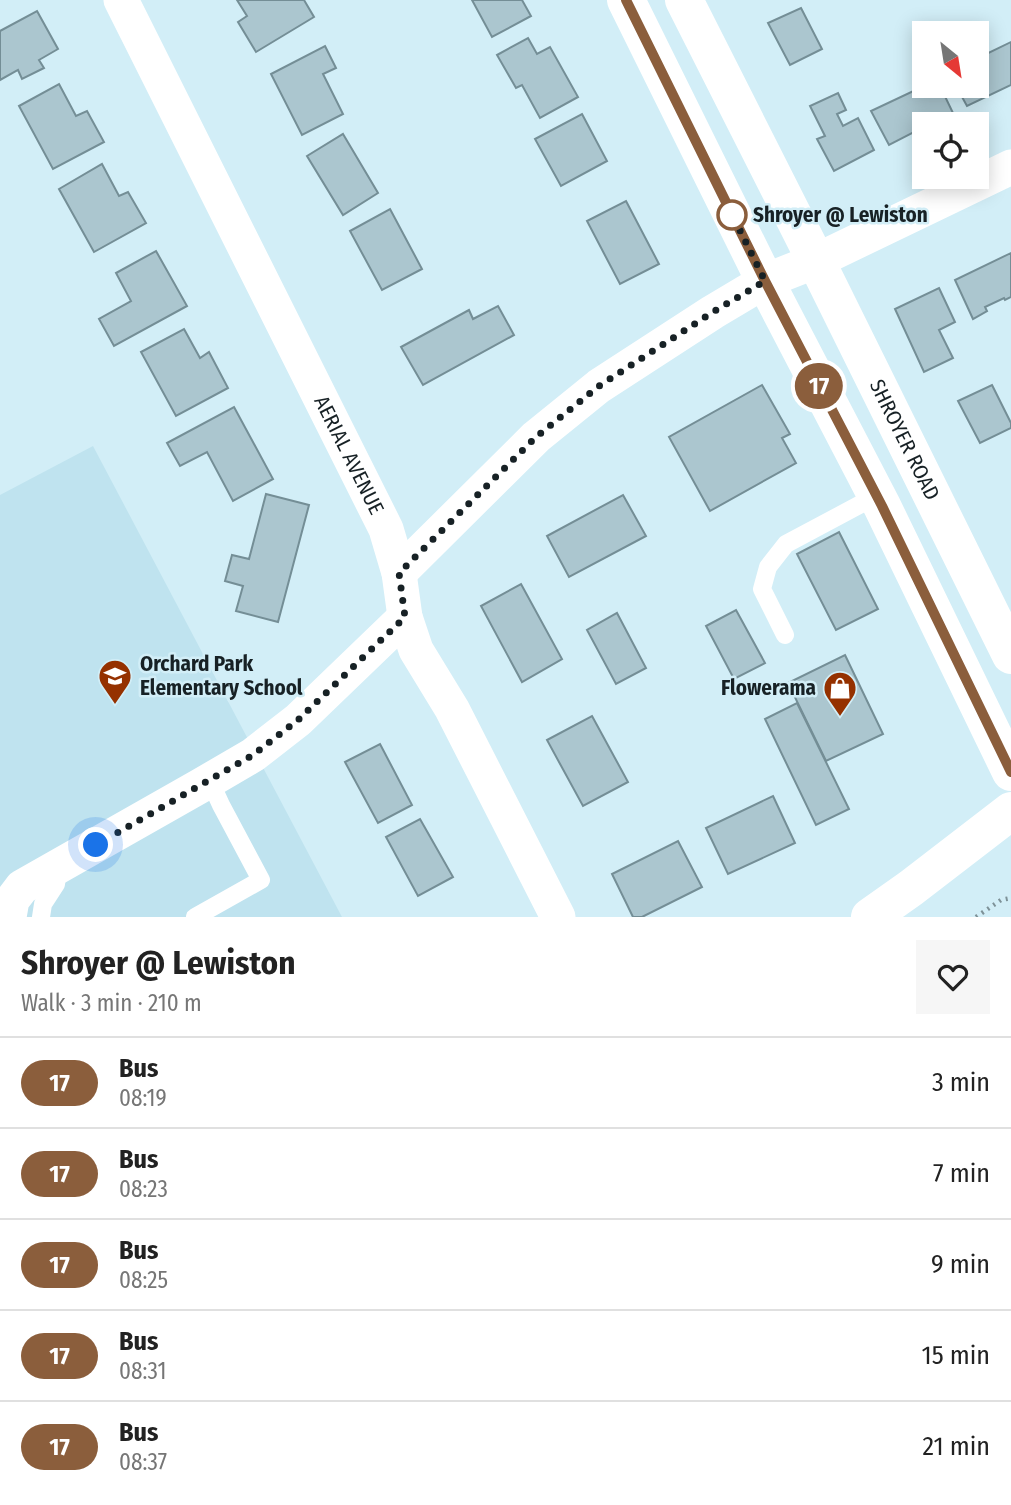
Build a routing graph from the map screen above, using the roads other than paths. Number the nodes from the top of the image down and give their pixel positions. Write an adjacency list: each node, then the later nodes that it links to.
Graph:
1 (121, 0): 8 (street, AERIAL AVENUE)
2 (626, 0): 6 (main road)
3 (684, 0): 5 (main road, SHROYER ROAD)
4 (1011, 167): 5 (street)
5 (816, 261): 6 (street); 11 (main road, SHROYER ROAD)
6 (765, 281): 7 (main road); 8 (street)
7 (876, 496): 10 (lane); 12 (main road)
8 (399, 573): 9 (street, AERIAL AVENUE)
9 (405, 617): 13 (street); 20 (street, AERIAL AVENUE)
10 (785, 635)
11 (1011, 655)
12 (1011, 772)
13 (210, 781): 15 (street); 19 (lane)
14 (1011, 811): 16 (main road)
15 (59, 867): 17 (street); 18 (lane)
16 (882, 914)
17 (9, 917)
18 (41, 917)
19 (195, 917)
20 (558, 917)

